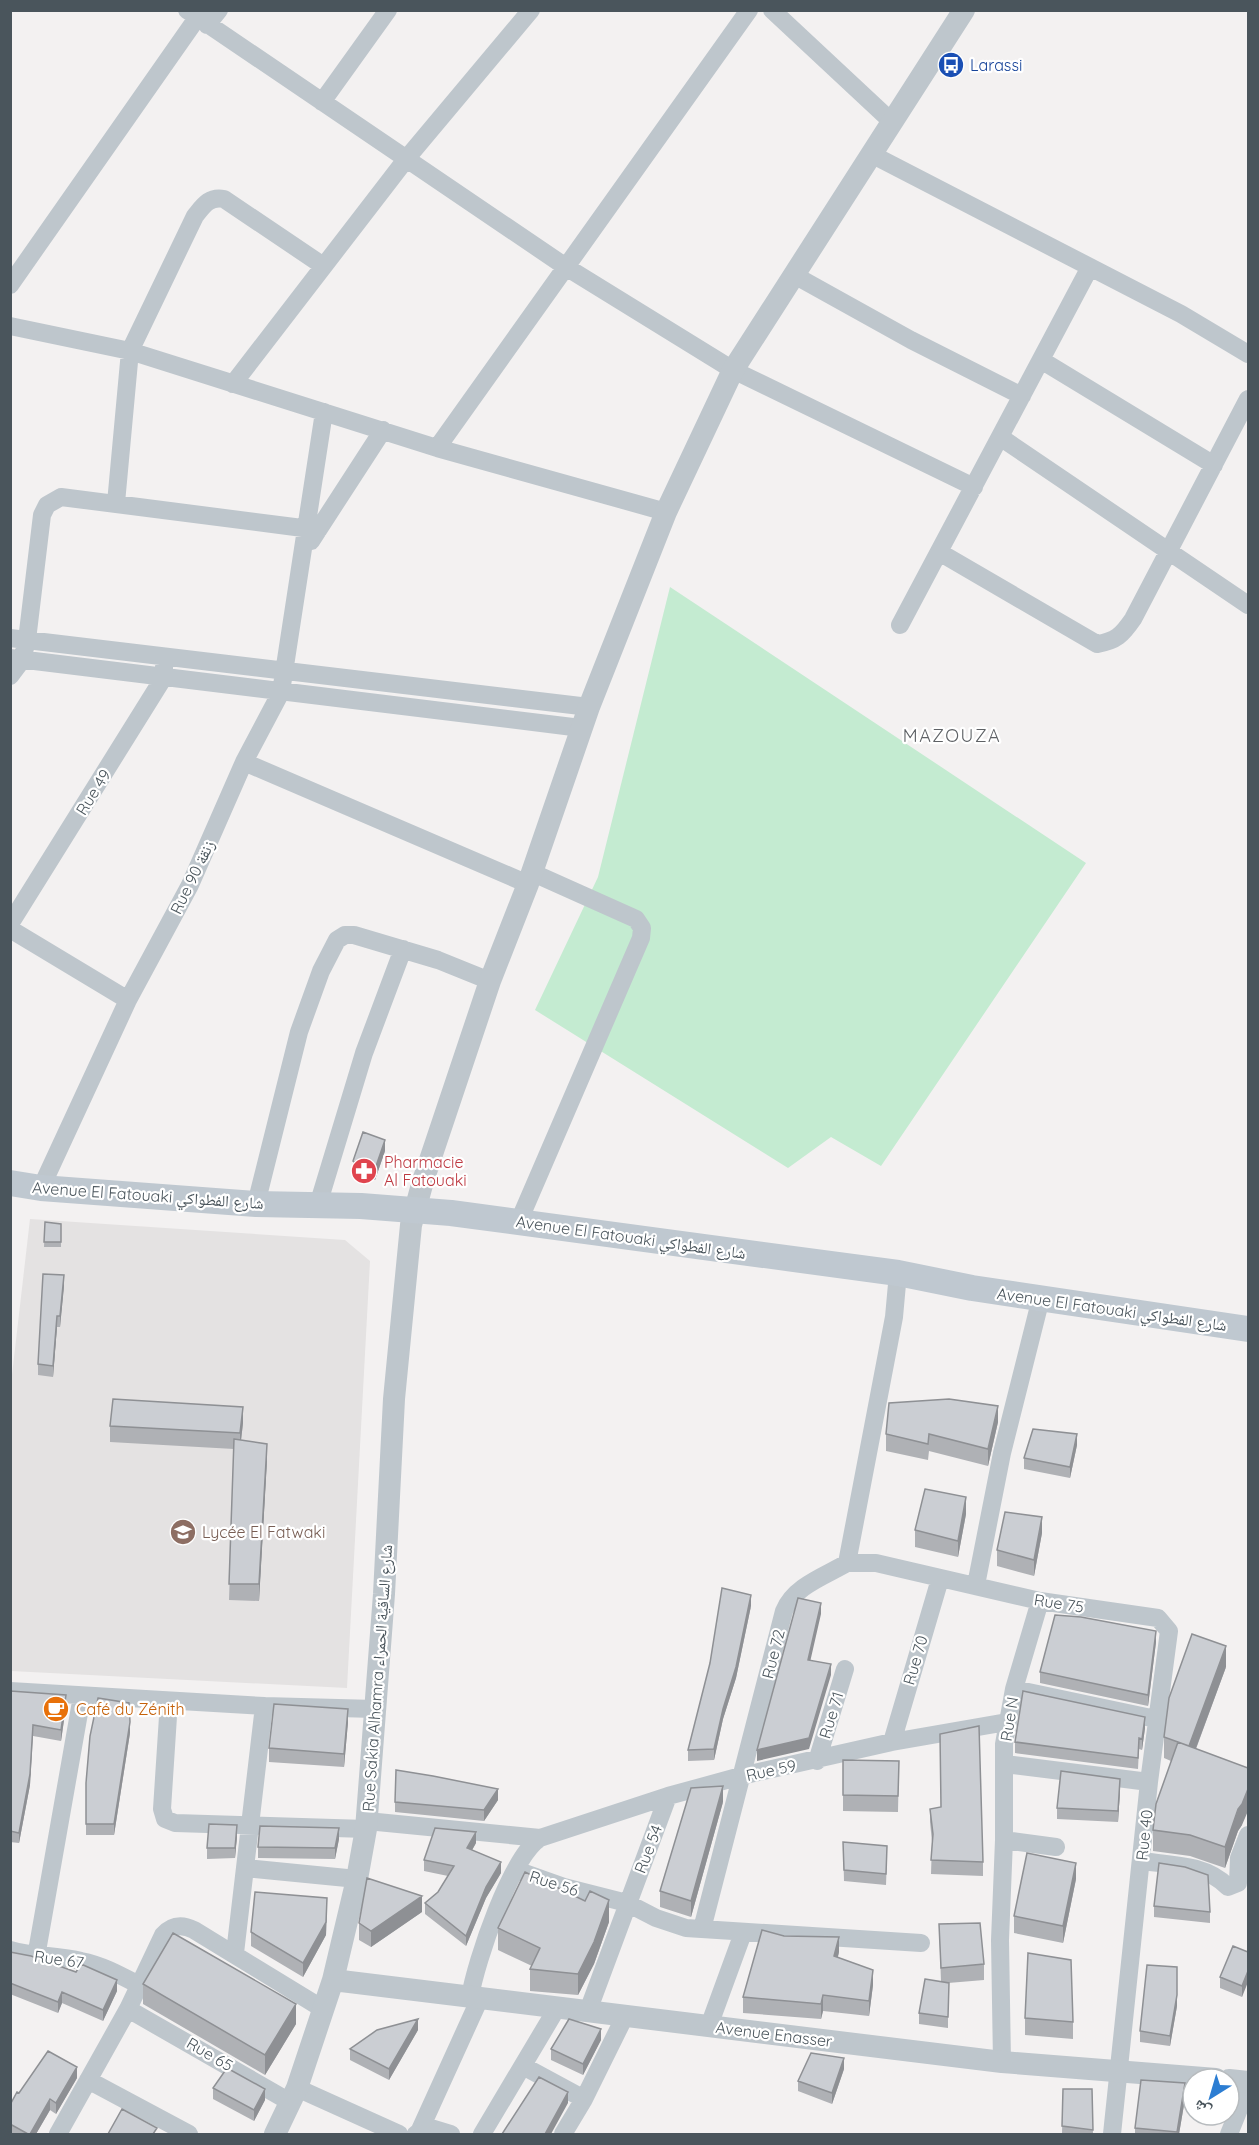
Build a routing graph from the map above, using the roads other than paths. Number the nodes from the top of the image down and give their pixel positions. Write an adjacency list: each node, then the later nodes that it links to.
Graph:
1 (388, 10): 7 (street)
2 (531, 10): 10 (street)
3 (749, 10): 12 (street)
4 (772, 10): 8 (street)
5 (964, 10): 8 (street, Rue Sakia Alhamra شارع الساقية الحمراء)
6 (203, 16): 7 (street); 15 (street)
7 (322, 102): 10 (street)
8 (892, 122): 9 (street, Rue Sakia Alhamra شارع الساقية الحمراء)
9 (871, 154): 13 (street); 14 (street, Rue Sakia Alhamra شارع الساقية الحمراء)
10 (407, 158): 11 (street); 12 (street)
11 (322, 265): 17 (street); 21 (street)
12 (567, 267): 20 (street); 27 (street)
13 (1090, 267): 18 (street); 19 (street)
14 (794, 274): 20 (street, Rue Sakia Alhamra شارع الساقية الحمراء); 22 (street)
15 (10, 285)
16 (10, 326): 17 (street)
17 (130, 351): 21 (street); 30 (street)
18 (1248, 354)
19 (1041, 360): 22 (street); 28 (street)
20 (733, 370): 29 (street); 31 (street, Rue Sakia Alhamra شارع الساقية الحمراء)
21 (233, 384): 24 (street)
22 (1022, 396): 26 (street)
23 (1248, 399): 28 (street)
24 (324, 412): 25 (street); 32 (street)
25 (382, 430): 27 (street); 32 (street)
26 (1000, 437): 29 (street); 33 (street)
27 (437, 447): 31 (street)
28 (1214, 465): 33 (street)
29 (974, 487): 34 (street)
30 (116, 502): 32 (street); 37 (street)
31 (666, 512): 44 (street, Rue Sakia Alhamra شارع الساقية الحمراء)
32 (312, 529): 40 (street, Rue 90 زنقة)
33 (1168, 550): 34 (street); 35 (street)
34 (939, 552): 36 (street)
35 (1248, 605)
36 (900, 625)
37 (19, 639): 38 (street); 39 (street)
38 (165, 657): 40 (street); 42 (street, Rue 49)
39 (16, 659): 41 (street); 42 (street)
40 (285, 671): 43 (street, Rue 90 زنقة); 44 (street)
41 (10, 676)
42 (164, 677): 43 (street); 47 (street, Rue 49)
43 (280, 692): 44 (street); 45 (street, Rue 90 زنقة)
44 (585, 718): 46 (street, Rue Sakia Alhamra شارع الساقية الحمراء)
45 (244, 762): 46 (street); 51 (street, Rue 90 زنقة)
46 (529, 878): 50 (street, Rue Sakia Alhamra شارع الساقية الحمراء); 57 (street)
47 (10, 924)
48 (10, 929): 51 (street)
49 (403, 949): 50 (street); 54 (street); 55 (street)
50 (490, 981): 56 (street, Rue Sakia Alhamra شارع الساقية الحمراء)
51 (128, 1000): 53 (street, Rue 90 زنقة)
52 (10, 1183): 53 (main road, Avenue El Fatouaki شارع الفطواكي)
53 (41, 1188): 54 (main road, Avenue El Fatouaki شارع الفطواكي)
54 (256, 1204): 55 (main road, Avenue El Fatouaki شارع الفطواكي)
55 (318, 1205): 56 (main road, Avenue El Fatouaki شارع الفطواكي)
56 (414, 1209): 57 (main road, Avenue El Fatouaki شارع الفطواكي); 72 (street, Rue Sakia Alhamra شارع الساقية الحمراء)
57 (519, 1221): 58 (main road, Avenue El Fatouaki شارع الفطواكي)
58 (898, 1273): 59 (main road, Avenue El Fatouaki شارع الفطواكي); 61 (street)
59 (1041, 1298): 60 (main road, Avenue El Fatouaki شارع الفطواكي); 63 (street)
60 (1248, 1329)
61 (847, 1563): 62 (street, Rue 75); 78 (street, Rue 72)
62 (940, 1579): 63 (street, Rue 75); 75 (street, Rue 70)
63 (976, 1585): 64 (street, Rue 75)
64 (1040, 1601): 65 (street, Rue 75); 67 (street, Rue N)
65 (1143, 1615): 73 (street, Rue 40)
66 (845, 1669): 76 (street, Rue 71)
67 (1014, 1689): 73 (street); 74 (street, Rue N)
68 (10, 1691): 69 (street)
69 (82, 1696): 70 (street); 97 (street)
70 (169, 1701): 71 (street); 81 (street)
71 (264, 1706): 72 (street); 81 (street)
72 (375, 1710): 82 (street, Rue Sakia Alhamra شارع الساقية الحمراء)
73 (1156, 1719): 79 (street, Rue 40)
74 (1006, 1722): 75 (street, Rue 59); 77 (street, Rue N)
75 (892, 1742): 76 (street, Rue 59)
76 (817, 1761): 78 (street, Rue 59)
77 (1005, 1764): 79 (street); 85 (street, Rue N)
78 (741, 1776): 80 (street, Rue 59); 92 (street, Rue 72)
79 (1149, 1782): 87 (street, Rue 40)
80 (668, 1796): 84 (street, Rue 59); 91 (street, Rue 54)
81 (250, 1823): 82 (street); 88 (street)
82 (367, 1825): 84 (street); 90 (street, Rue Sakia Alhamra شارع الساقية الحمراء)
83 (1248, 1835): 87 (street)
84 (540, 1838): 89 (street)
85 (1004, 1840): 86 (street); 107 (street, Rue N)
86 (1056, 1847)
87 (1141, 1861): 109 (street, Rue 40)
88 (245, 1868): 90 (street); 96 (street)
89 (516, 1870): 91 (street, Rue 56); 100 (street)
90 (357, 1879): 98 (street, Rue Sakia Alhamra شارع الساقية الحمراء)
91 (627, 1903): 92 (street, Rue 56); 104 (street, Rue 54)
92 (702, 1929): 93 (street, Rue 56)
93 (742, 1933): 94 (street, Rue 56); 106 (street)
94 (921, 1943)
95 (10, 1950): 97 (street, Rue 67)
96 (235, 1953): 99 (street); 103 (street)
97 (36, 1957): 99 (street, Rue 67)
98 (333, 1980): 100 (street, Avenue Enasser); 103 (street, Rue Sakia Alhamra شارع الساقية الحمراء)
99 (138, 1985): 102 (street)
100 (475, 1998): 101 (street, Avenue Enasser); 115 (street)
101 (557, 2008): 104 (street, Avenue Enasser); 108 (street)
102 (128, 2009): 111 (street); 113 (street, Rue 65)
103 (323, 2009): 113 (street, Rue Sakia Alhamra شارع الساقية الحمراء)
104 (588, 2011): 105 (street, Avenue Enasser)
105 (625, 2016): 106 (street, Avenue Enasser); 114 (street)
106 (710, 2026): 107 (street, Avenue Enasser)
107 (1002, 2062): 109 (street, Avenue Enasser)
108 (523, 2067): 114 (street); 121 (street)
109 (1120, 2071): 110 (street, Avenue Enasser); 123 (street, Rue 40)
110 (1181, 2076)
111 (88, 2079): 116 (street); 117 (street)
112 (1248, 2087): 124 (street)
113 (293, 2095): 118 (street, Rue Sakia Alhamra شارع الساقية الحمراء); 119 (street, Rue 65)
114 (584, 2099): 122 (street)
115 (418, 2132): 120 (street)
116 (58, 2134)
117 (189, 2134)
118 (275, 2134)
119 (399, 2134)
120 (451, 2134)
121 (482, 2134)
122 (562, 2134)
123 (1112, 2134)
124 (1229, 2134)

